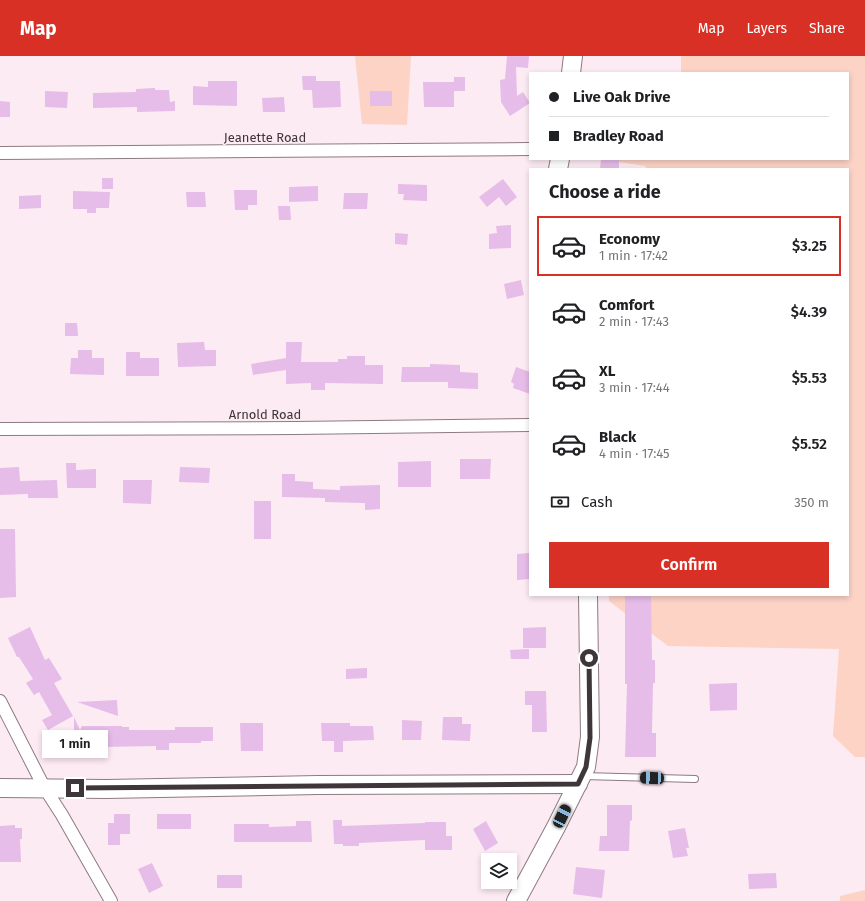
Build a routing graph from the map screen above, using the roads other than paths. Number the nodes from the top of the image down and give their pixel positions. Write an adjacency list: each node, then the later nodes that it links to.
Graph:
1 (573, 56): 2 (street)
2 (571, 72)
3 (529, 149): 4 (street, Jeanette Road)
4 (0, 153)
5 (529, 425): 6 (street, Arnold Road)
6 (0, 429)
7 (588, 596): 10 (street)
8 (0, 701): 11 (street)
9 (695, 779): 10 (lane)
10 (580, 780): 11 (street); 14 (street)
11 (44, 787): 12 (street); 13 (street)
12 (0, 788)
13 (111, 901)
14 (516, 901)

